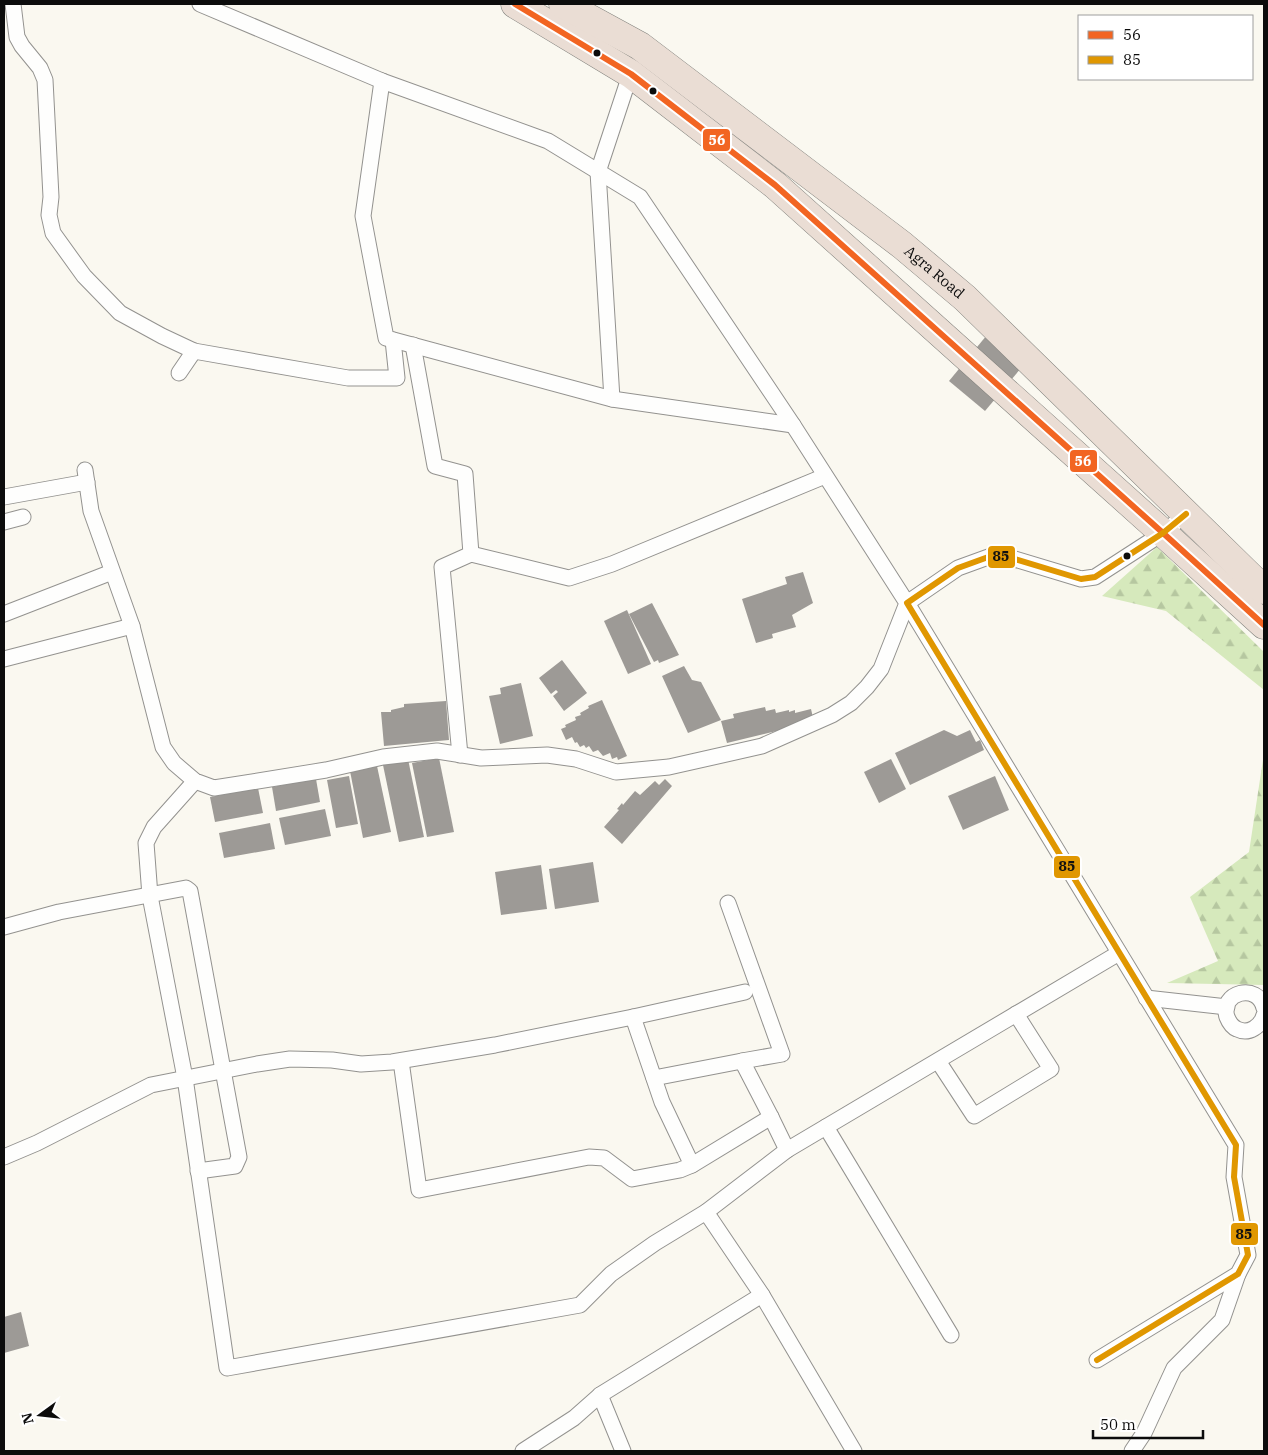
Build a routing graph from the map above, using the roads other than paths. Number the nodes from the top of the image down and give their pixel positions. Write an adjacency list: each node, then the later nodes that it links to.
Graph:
1 (13, 4): 11 (street)
2 (200, 4): 7 (street)
3 (515, 4): 6 (highway)
4 (563, 4): 5 (highway, Agra Road)
5 (640, 46): 6 (street); 17 (highway, Agra Road)
6 (631, 74): 8 (street); 20 (highway)
7 (382, 81): 8 (street); 9 (street)
8 (598, 172): 13 (street); 14 (street)
9 (393, 340): 10 (street); 11 (street)
10 (413, 345): 13 (street); 21 (street)
11 (194, 351): 12 (street)
12 (179, 373)
13 (612, 399): 14 (street)
14 (793, 425): 15 (street)
15 (825, 476): 21 (street); 23 (street)
16 (4, 497): 22 (street)
17 (1186, 514): 20 (street); 24 (highway, Agra Road)
18 (23, 517): 19 (street)
19 (4, 522)
20 (1163, 532): 23 (street); 24 (highway)
21 (471, 554): 28 (street)
22 (112, 572): 25 (street); 26 (street)
23 (907, 603): 28 (street); 33 (street)
24 (1259, 608)
25 (4, 614)
26 (132, 626): 27 (street); 29 (street)
27 (4, 660)
28 (460, 755): 29 (street)
29 (196, 781): 30 (street)
30 (150, 896): 32 (street); 44 (street); 45 (street)
31 (728, 903): 42 (street)
32 (4, 927)
33 (1119, 953): 35 (street); 38 (street)
34 (745, 992): 40 (street)
35 (1146, 998): 36 (street); 54 (street)
36 (1226, 1007): 37 (street); 39 (street)
37 (1264, 1008)
38 (1016, 1014): 43 (street); 43 (street)
39 (1264, 1015)
40 (633, 1017): 41 (street); 46 (street)
41 (401, 1061): 44 (street); 51 (street)
42 (742, 1061): 46 (street); 47 (street)
43 (938, 1061): 48 (street)
44 (223, 1071): 45 (street); 52 (street)
45 (185, 1078): 50 (street); 52 (street)
46 (654, 1078): 51 (street)
47 (771, 1117): 49 (street); 51 (street)
48 (826, 1127): 49 (street); 56 (street)
49 (787, 1150): 53 (street)
50 (4, 1157)
51 (692, 1165)
52 (198, 1171): 53 (street)
53 (706, 1212): 55 (street)
54 (1238, 1274): 57 (street); 62 (street)
55 (762, 1295): 58 (street); 61 (street)
56 (951, 1335)
57 (1097, 1360)
58 (600, 1395): 59 (street); 60 (street)
59 (523, 1451)
60 (623, 1451)
61 (854, 1451)
62 (1132, 1451)

